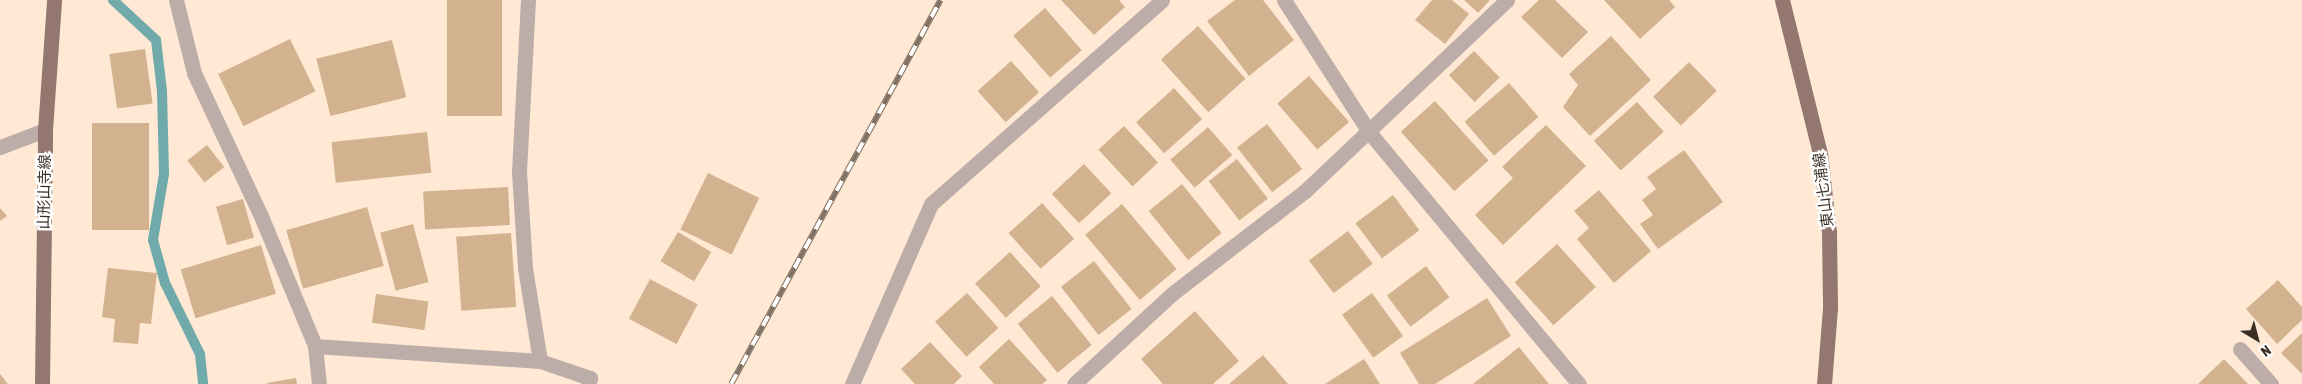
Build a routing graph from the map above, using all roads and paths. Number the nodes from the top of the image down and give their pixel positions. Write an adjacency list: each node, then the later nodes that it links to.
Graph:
1 (54, 0): 8 (main road, 山形山寺線)
2 (176, 0): 11 (street)
3 (528, 0): 13 (street)
4 (1162, 0): 18 (street)
5 (1284, 0): 9 (street)
6 (1507, 0): 9 (street)
7 (1782, 0): 20 (main road, 東山七浦線)
8 (45, 130): 10 (street); 16 (main road, 山形山寺線)
9 (1369, 132): 15 (street); 19 (street)
10 (0, 147)
11 (315, 346): 13 (street); 17 (street)
12 (2240, 349): 21 (street)
13 (540, 361): 14 (street)
14 (589, 381)
15 (1576, 383)
16 (42, 384)
17 (319, 384)
18 (852, 384)
19 (1074, 384)
20 (1824, 384)
21 (2271, 384)

